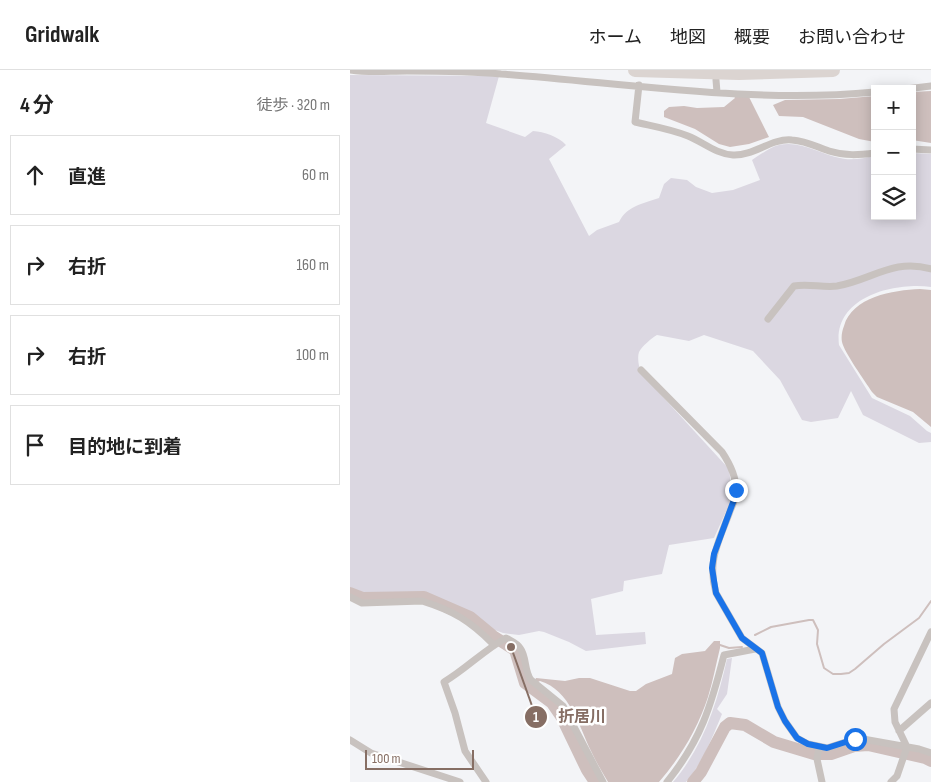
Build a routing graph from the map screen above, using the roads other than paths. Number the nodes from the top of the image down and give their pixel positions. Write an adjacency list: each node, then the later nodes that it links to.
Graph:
1 (350, 70): 5 (street)
2 (636, 70): 3 (highway)
3 (833, 70)
4 (716, 80): 8 (street)
5 (639, 85): 8 (street); 12 (street)
6 (931, 86): 7 (street)
7 (916, 88)
8 (717, 92): 9 (street)
9 (871, 92)
10 (916, 149): 11 (street)
11 (931, 150)
12 (871, 153)
13 (931, 269): 14 (street)
14 (768, 319)
15 (641, 370): 19 (street)
16 (350, 598): 18 (street)
17 (931, 632): 21 (street)
18 (498, 642): 27 (street); 28 (street)
19 (755, 649): 23 (street); 29 (street)
20 (931, 702): 21 (street)
21 (899, 731): 24 (street)
22 (350, 740): 26 (street)
23 (819, 749): 24 (street); 30 (street)
24 (906, 751): 25 (street); 31 (street)
25 (931, 753)
26 (460, 782)
27 (486, 782)
28 (604, 782)
29 (667, 782)
30 (822, 782)
31 (891, 782)

